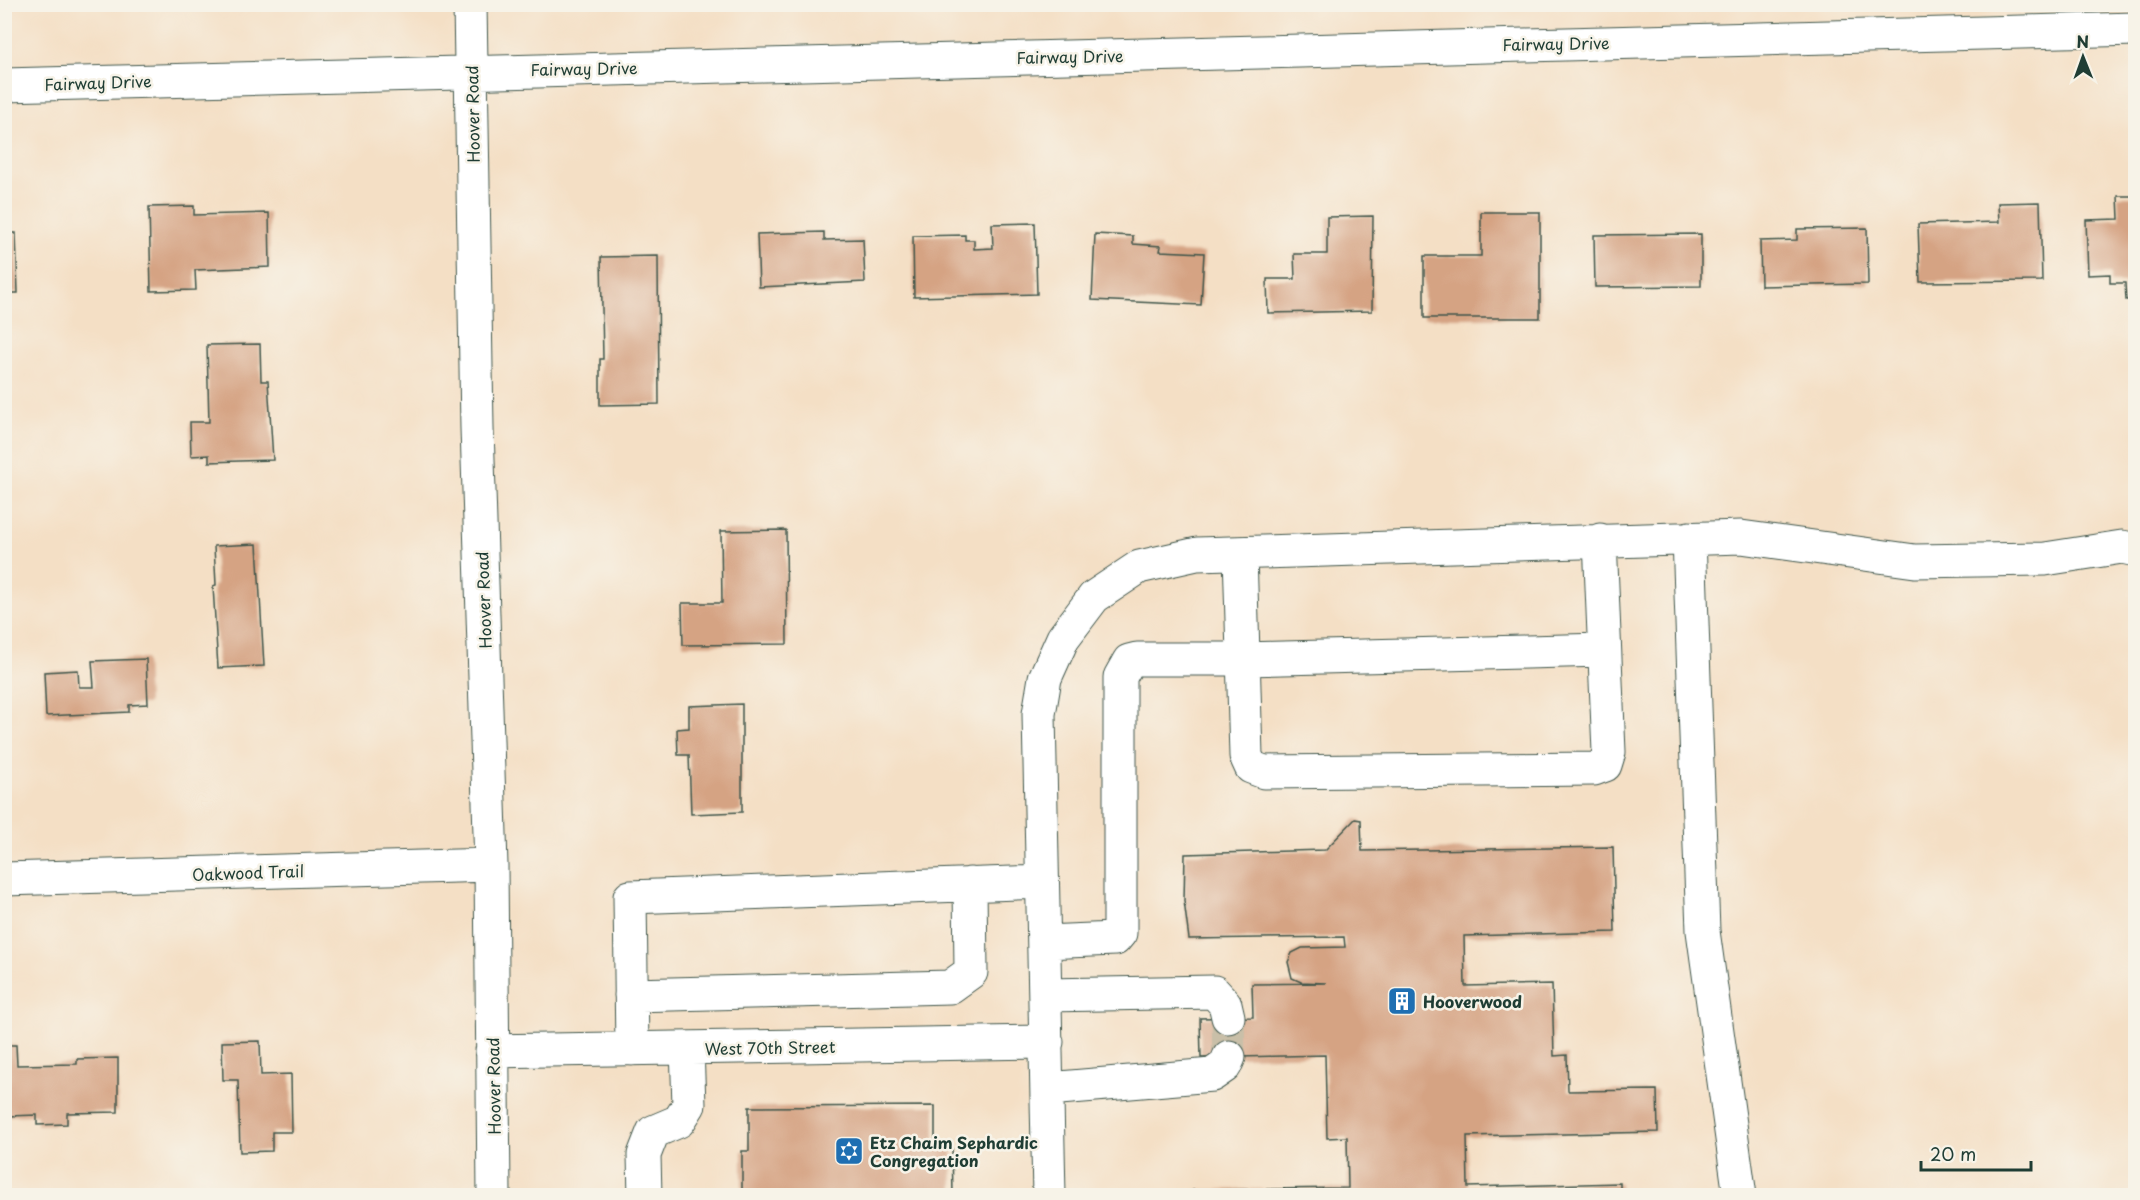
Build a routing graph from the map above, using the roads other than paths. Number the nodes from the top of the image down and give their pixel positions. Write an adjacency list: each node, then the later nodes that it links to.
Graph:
1 (470, 4): 3 (street, Hoover Road)
2 (2136, 29): 3 (street, Fairway Drive)
3 (472, 71): 4 (street, Fairway Drive); 11 (street, Hoover Road)
4 (4, 85)
5 (1689, 538): 6 (street); 7 (street); 28 (street)
6 (1600, 540): 8 (street); 9 (street)
7 (2136, 550)
8 (1240, 553): 10 (street); 13 (street)
9 (1604, 650): 10 (street); 10 (street)
10 (1244, 660): 15 (street)
11 (491, 865): 12 (street, Oakwood Trail); 22 (street, Hoover Road)
12 (4, 879)
13 (1042, 882): 14 (street); 15 (street)
14 (970, 885): 16 (street); 16 (street)
15 (1044, 942): 17 (street)
16 (631, 995): 21 (street)
17 (1046, 995): 18 (street); 19 (street)
18 (1228, 1017)
19 (1047, 1042): 20 (street, West 70th Street); 24 (street)
20 (687, 1048): 21 (street, West 70th Street); 26 (street)
21 (632, 1049): 22 (street, West 70th Street)
22 (492, 1051): 25 (street, Hoover Road)
23 (1229, 1058): 24 (street)
24 (1048, 1089): 27 (street)
25 (494, 1196)
26 (645, 1196)
27 (1049, 1196)
28 (1740, 1196)

